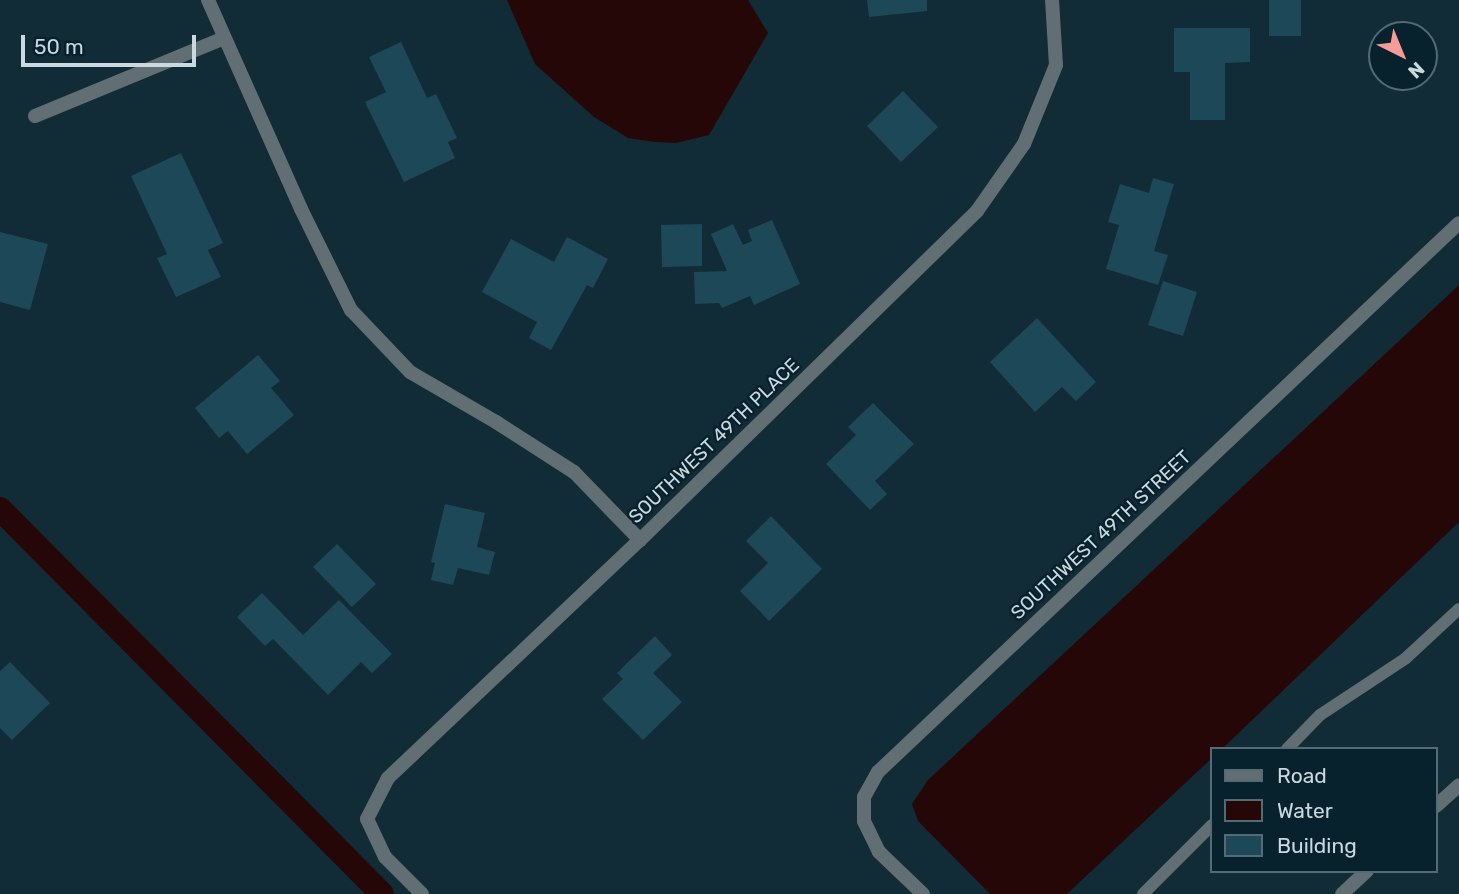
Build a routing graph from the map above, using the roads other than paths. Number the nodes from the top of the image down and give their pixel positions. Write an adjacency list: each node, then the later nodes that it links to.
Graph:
1 (208, 0): 3 (street)
2 (1052, 0): 6 (street, SOUTHWEST 49TH PLACE)
3 (224, 38): 4 (street); 6 (street)
4 (35, 117)
5 (1459, 223): 14 (street, SOUTHWEST 49TH STREET)
6 (640, 540): 13 (street, SOUTHWEST 49TH PLACE)
7 (1459, 609): 8 (lane)
8 (1289, 747)
9 (1459, 785): 10 (street)
10 (1438, 804)
11 (1210, 827): 15 (lane)
12 (1365, 873): 16 (street)
13 (422, 894)
14 (923, 894)
15 (1143, 894)
16 (1342, 894)

